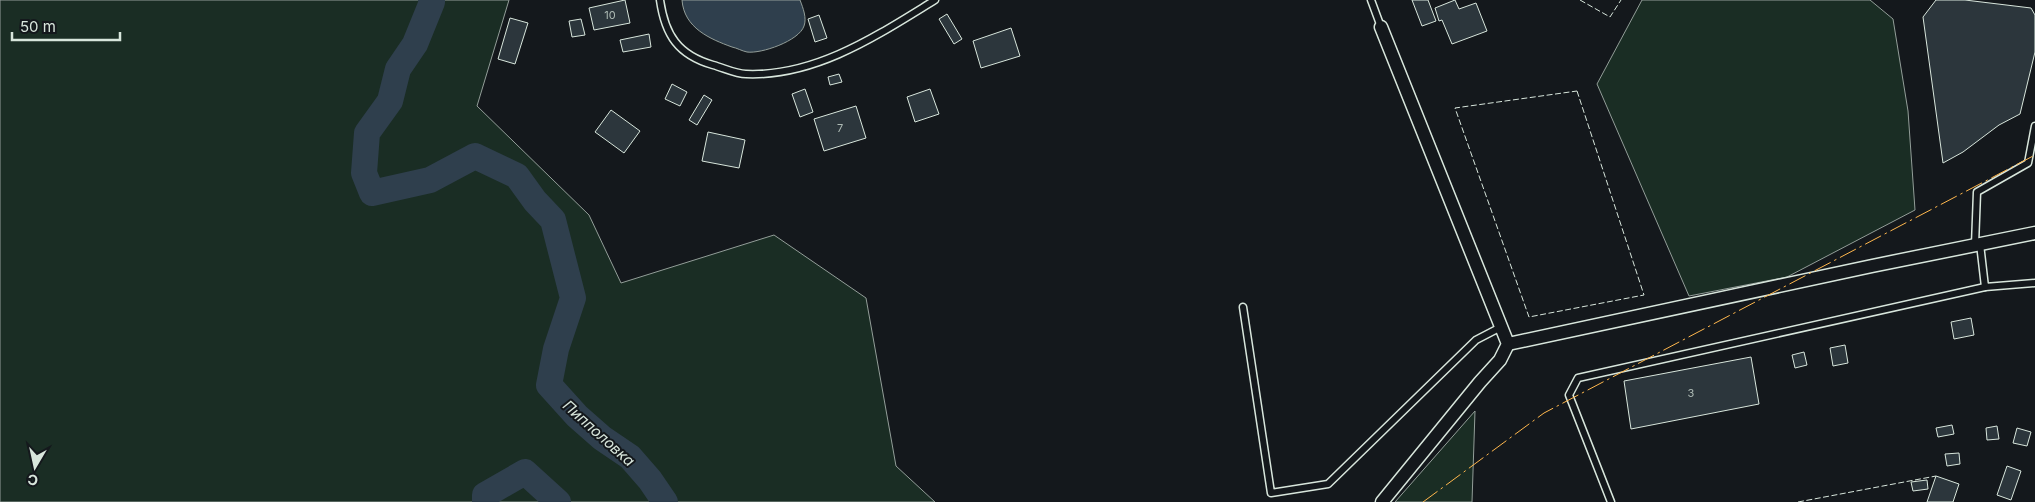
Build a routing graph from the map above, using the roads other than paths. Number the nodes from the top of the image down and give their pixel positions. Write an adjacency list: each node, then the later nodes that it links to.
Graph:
1 (660, 0): 2 (lane)
2 (934, 0)
3 (1371, 0): 4 (lane)
4 (1381, 27): 11 (street)
5 (2035, 126): 7 (lane)
6 (2035, 233): 7 (street)
7 (1977, 245): 9 (lane); 12 (street)
8 (2035, 283): 9 (lane)
9 (1985, 287): 14 (lane)
10 (1243, 307): 11 (lane)
11 (1501, 327): 12 (street)
12 (1508, 344): 13 (street)
13 (1382, 502)
14 (1611, 502)

